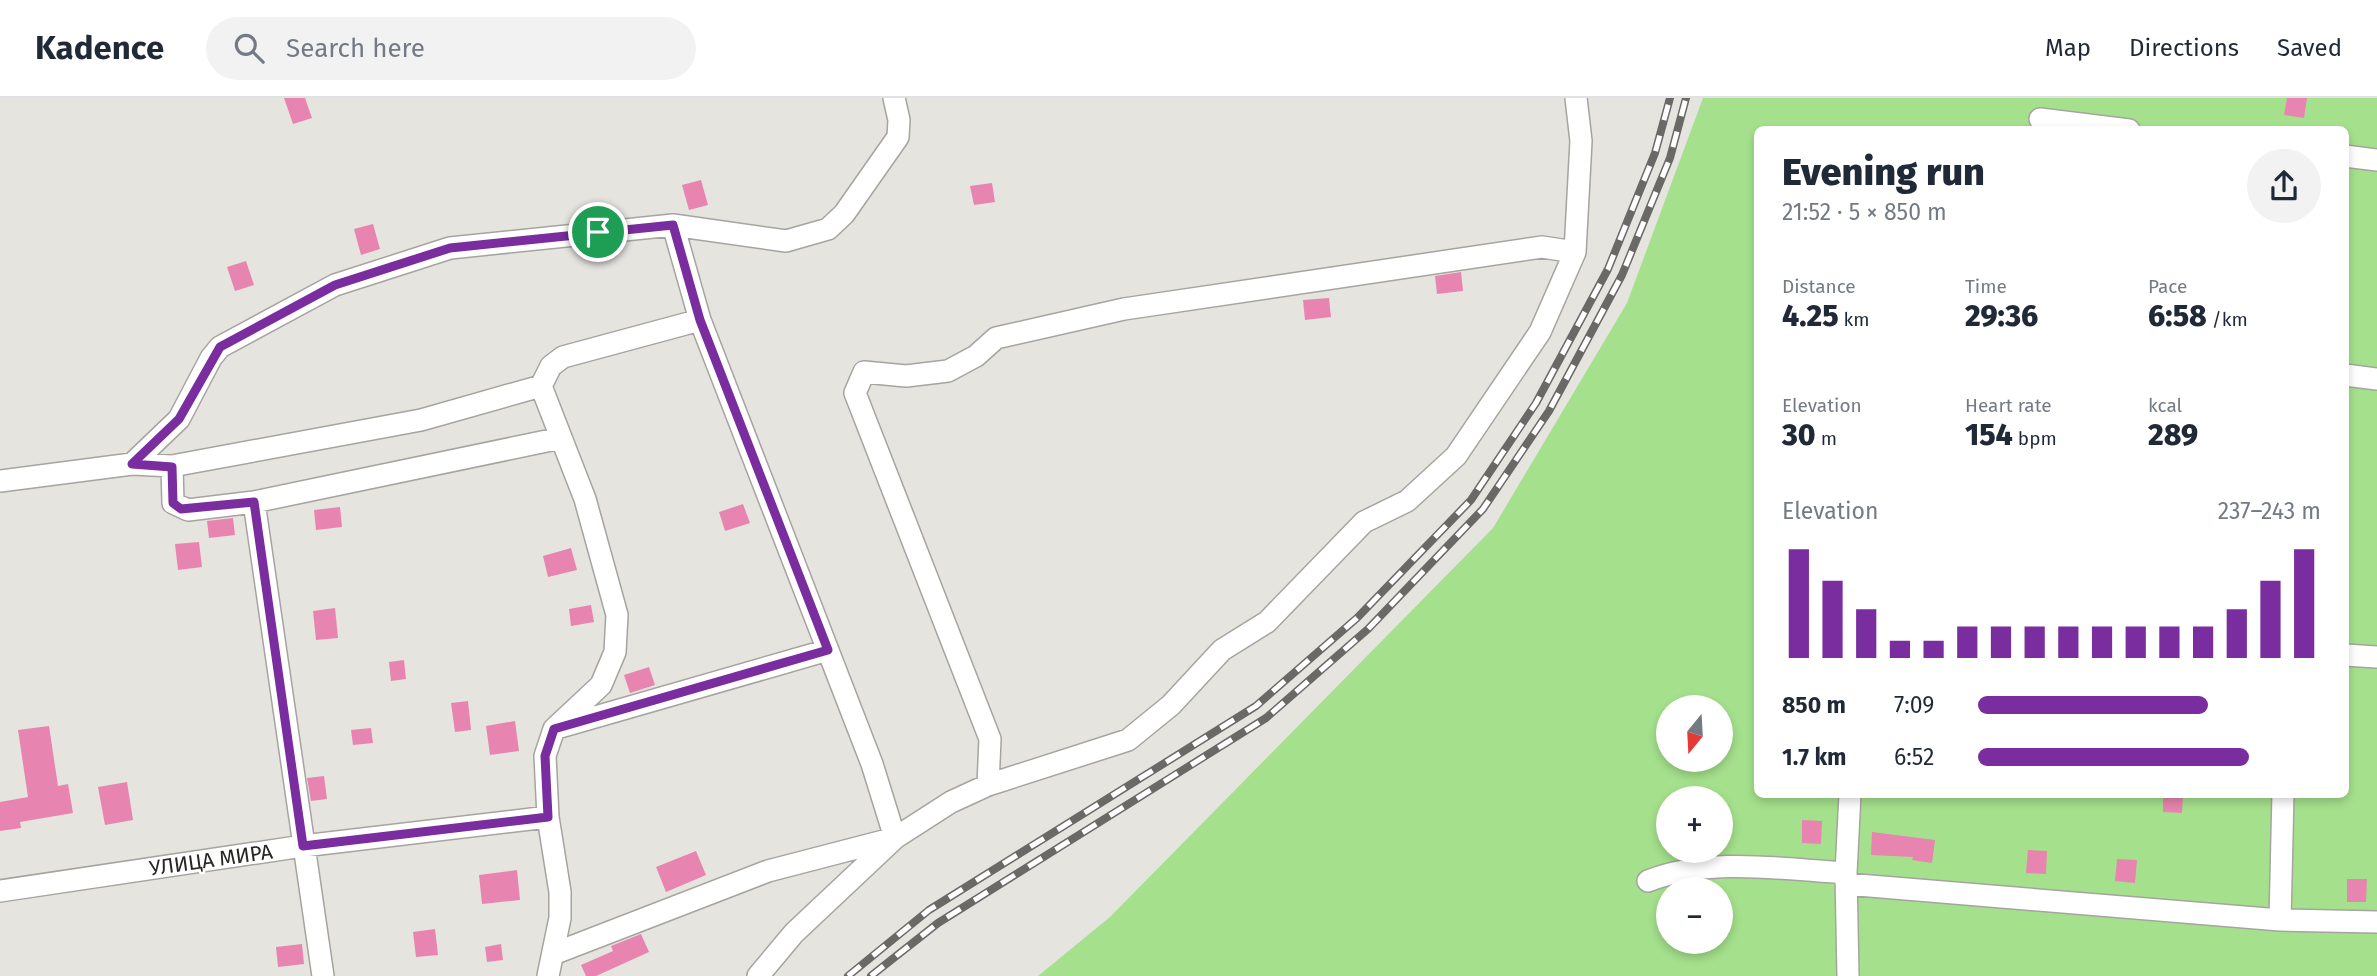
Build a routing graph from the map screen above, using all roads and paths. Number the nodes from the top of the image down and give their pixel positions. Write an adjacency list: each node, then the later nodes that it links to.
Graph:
1 (894, 98): 7 (street)
2 (1576, 98): 8 (street)
3 (2040, 119): 4 (street)
4 (2097, 126)
5 (2349, 156): 6 (street)
6 (2377, 160)
7 (673, 225): 9 (street); 14 (street)
8 (1575, 252): 22 (street); 22 (street)
9 (700, 320): 12 (street); 18 (street)
10 (2349, 376): 11 (street)
11 (2377, 379)
12 (541, 386): 13 (street); 15 (street)
13 (561, 438): 17 (street); 21 (street)
14 (132, 464): 15 (street); 16 (street)
15 (172, 467): 17 (street)
16 (0, 481)
17 (254, 502): 27 (street)
18 (828, 650): 21 (street); 26 (street)
19 (2349, 655): 20 (street)
20 (2377, 657)
21 (554, 729): 25 (street)
22 (988, 785): 26 (street)
23 (1850, 798): 28 (street)
24 (2283, 798): 31 (street)
25 (548, 817): 27 (street, УЛИЦА МИРА); 33 (street)
26 (895, 838): 33 (street); 36 (street)
27 (303, 846): 30 (street, УЛИЦА МИРА); 34 (street)
28 (1846, 878): 29 (street); 31 (street); 37 (street)
29 (1648, 881)
30 (0, 891)
31 (2280, 920): 32 (street)
32 (2377, 922)
33 (553, 954): 35 (street)
34 (323, 976)
35 (548, 976)
36 (758, 976)
37 (1848, 976)

